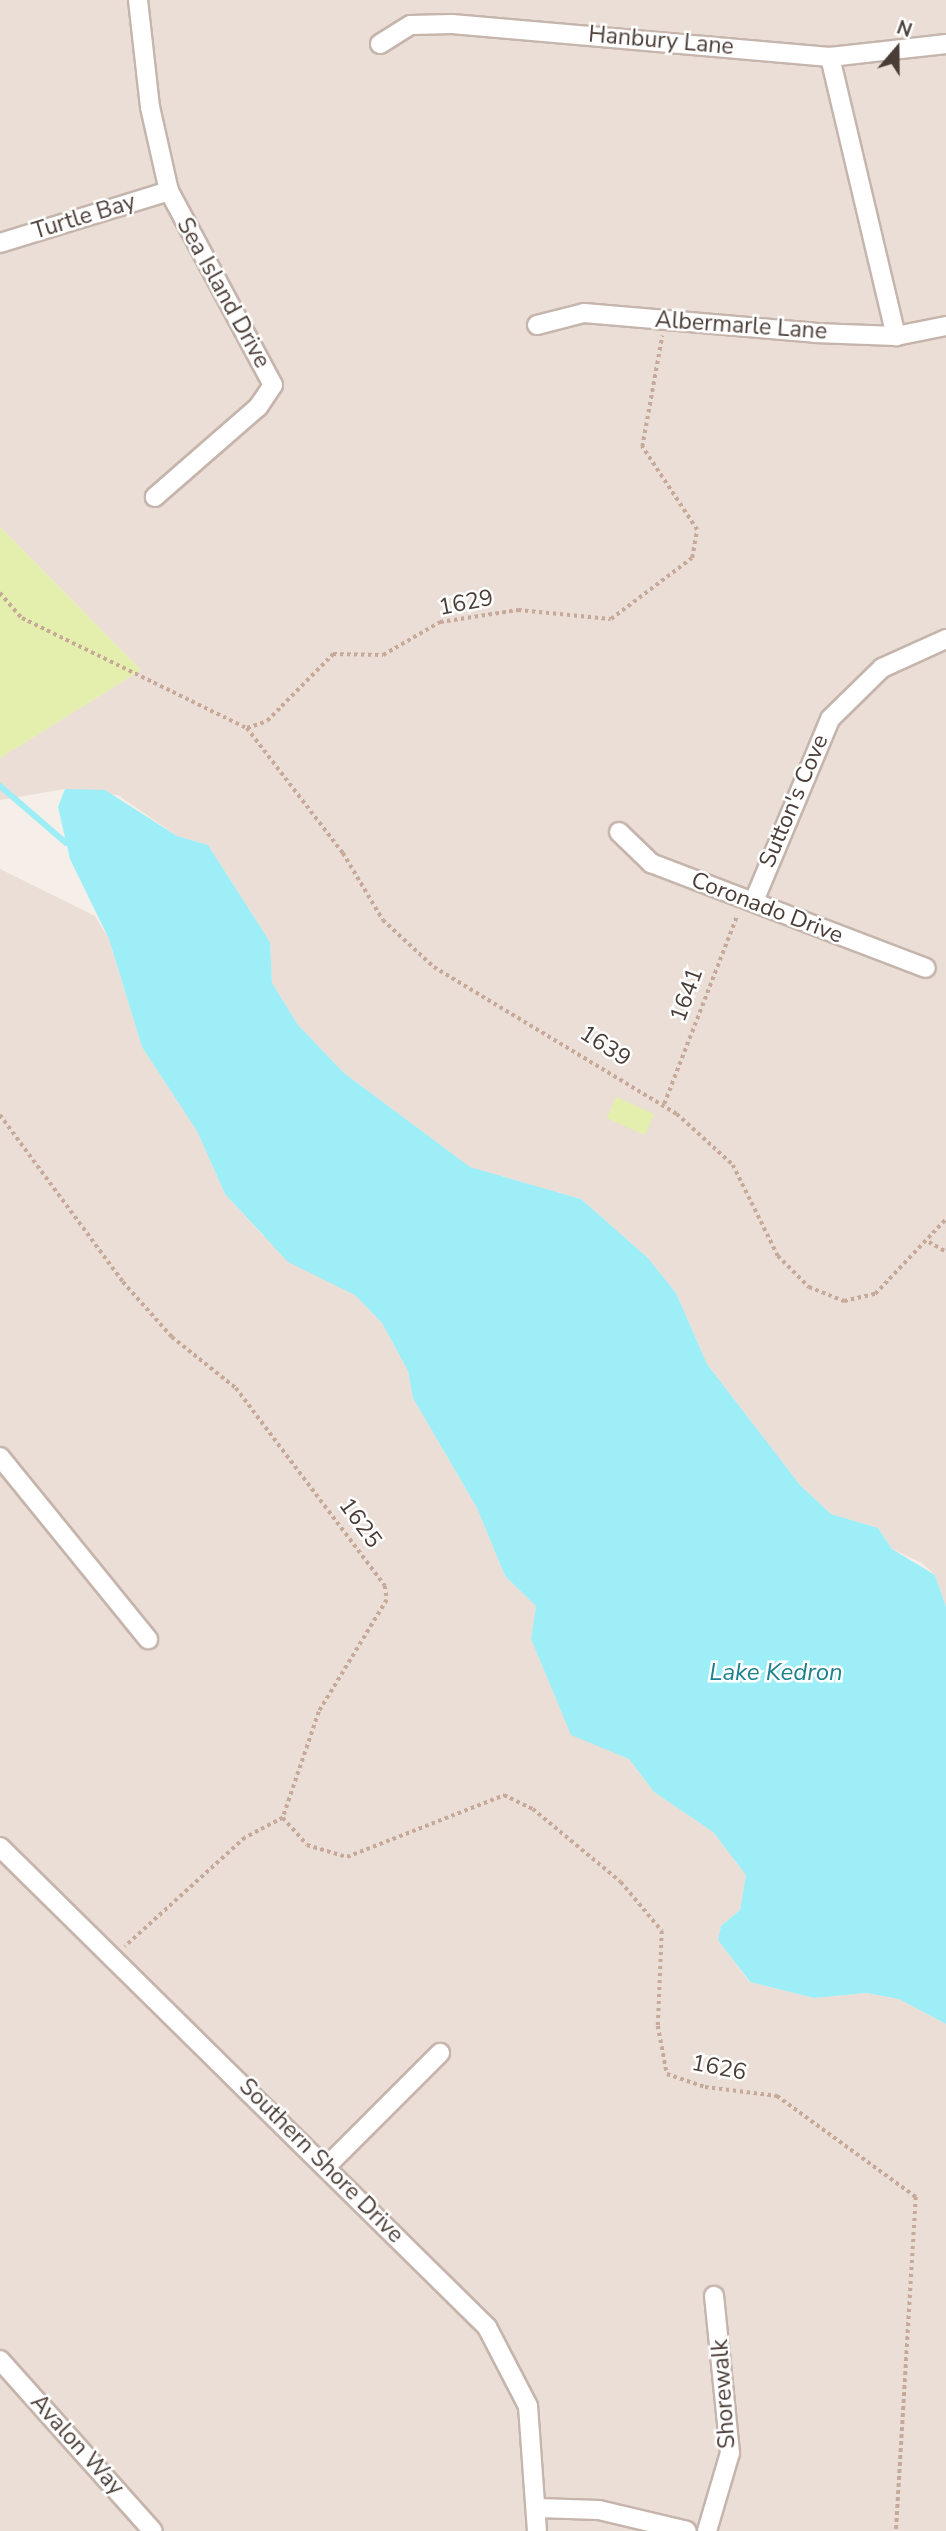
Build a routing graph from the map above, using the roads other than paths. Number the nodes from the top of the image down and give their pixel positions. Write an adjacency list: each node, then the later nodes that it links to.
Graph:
1 (138, 0): 5 (street, Sea Island Drive)
2 (380, 44): 4 (street, Hanbury Lane)
3 (946, 44): 4 (street, Hanbury Lane)
4 (830, 57): 9 (street)
5 (169, 191): 6 (street, Turtle Bay); 10 (street, Sea Island Drive)
6 (0, 243)
7 (537, 325): 9 (street, Albermarle Lane)
8 (946, 326): 9 (street, Albermarle Lane)
9 (896, 336)
10 (155, 497)
11 (946, 639): 13 (street, Sutton's Cove)
12 (618, 832): 13 (street, Coronado Drive)
13 (749, 899): 14 (street, Coronado Drive)
14 (926, 968)
15 (3, 1468): 16 (street)
16 (148, 1639)
17 (0, 1847): 19 (street, Southern Shore Drive)
18 (440, 2053): 19 (street)
19 (327, 2166): 22 (street, Southern Shore Drive)
20 (714, 2296): 26 (street, Shorewalk)
21 (0, 2360): 23 (street, Avalon Way)
22 (538, 2508): 24 (street, Southern Shore Drive); 25 (street)
23 (153, 2531)
24 (537, 2531)
25 (687, 2531)
26 (707, 2531)

